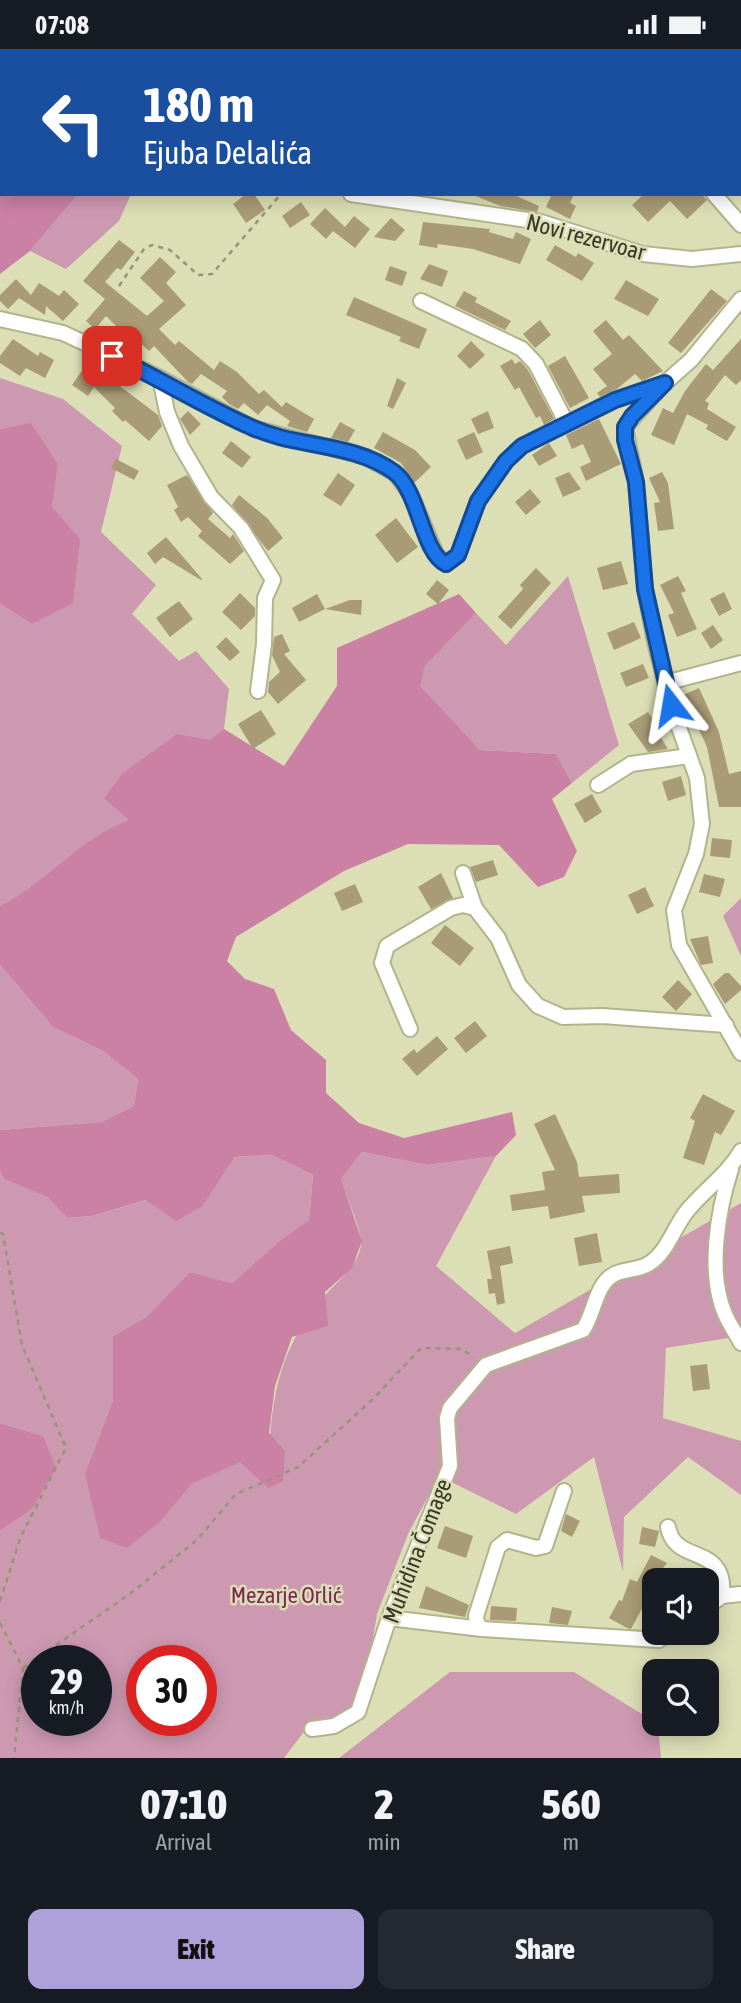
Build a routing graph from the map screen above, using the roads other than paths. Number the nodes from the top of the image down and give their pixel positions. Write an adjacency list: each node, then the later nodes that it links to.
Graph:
1 (377, 196): 3 (street, Novi rezervoar)
2 (716, 196): 4 (street)
3 (428, 200): 5 (street, Novi rezervoar)
4 (741, 225)
5 (741, 254)
6 (741, 299): 10 (street)
7 (421, 301): 11 (street)
8 (0, 319): 9 (street)
9 (160, 379): 11 (street); 14 (street)
10 (665, 383): 11 (street); 13 (street)
11 (566, 422)
12 (741, 663): 13 (street)
13 (666, 683): 15 (street)
14 (258, 691)
15 (689, 756): 16 (street); 19 (street)
16 (598, 785)
17 (463, 873): 18 (street)
18 (475, 908): 19 (street); 20 (street)
19 (726, 1025): 21 (street)
20 (410, 1029)
21 (741, 1053)
22 (741, 1151): 23 (street)
23 (732, 1168): 24 (street); 30 (street, Muhidina Čomage)
24 (741, 1343)
25 (565, 1491): 31 (street)
26 (668, 1527): 28 (street)
27 (741, 1594): 28 (street)
28 (722, 1596): 29 (street)
29 (719, 1598)
30 (389, 1618): 31 (street); 33 (street, Muhidina Čomage)
31 (482, 1629): 32 (street)
32 (642, 1639)
33 (312, 1729)

